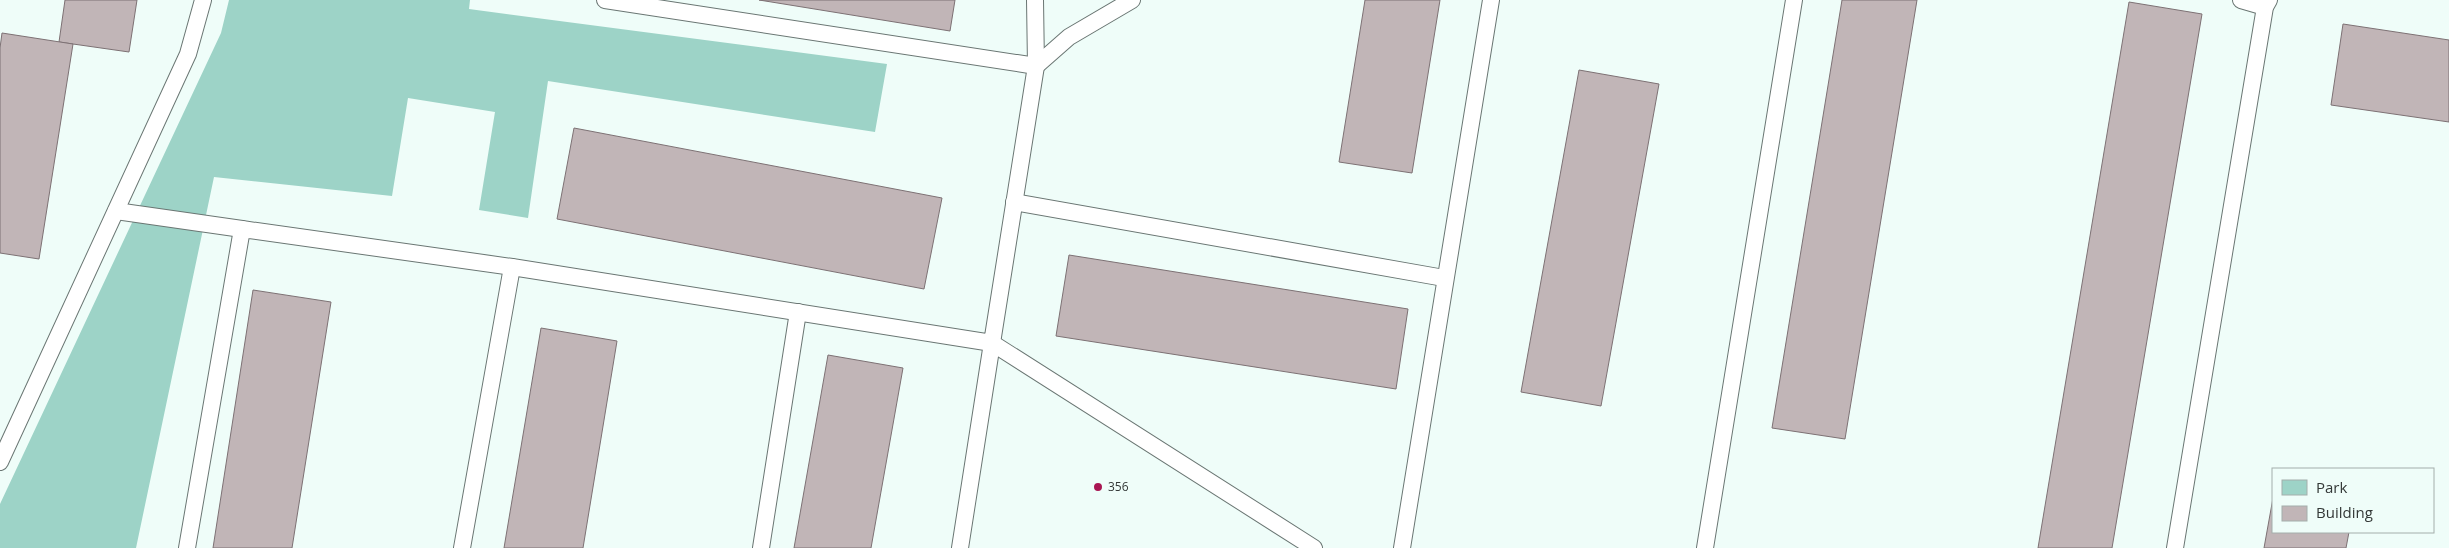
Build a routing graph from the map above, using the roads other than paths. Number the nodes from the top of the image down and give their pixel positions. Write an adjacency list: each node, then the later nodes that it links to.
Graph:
1 (203, 0): 11 (lane)
2 (605, 0): 9 (lane)
3 (1035, 0): 9 (lane)
4 (1132, 0): 9 (lane)
5 (1491, 0): 14 (lane)
6 (1794, 0): 24 (lane)
7 (2241, 0): 8 (lane)
8 (2267, 4): 25 (lane)
9 (1036, 66): 10 (lane)
10 (1014, 202): 14 (lane); 16 (lane)
11 (116, 211): 12 (lane); 17 (lane)
12 (242, 229): 13 (lane); 18 (lane)
13 (512, 267): 15 (lane); 19 (lane)
14 (1444, 278): 23 (lane)
15 (798, 312): 16 (lane); 20 (lane)
16 (992, 343): 21 (lane); 22 (lane)
17 (0, 462)
18 (187, 548)
19 (462, 548)
20 (761, 548)
21 (960, 548)
22 (1314, 548)
23 (1402, 548)
24 (1705, 548)
25 (2174, 548)

